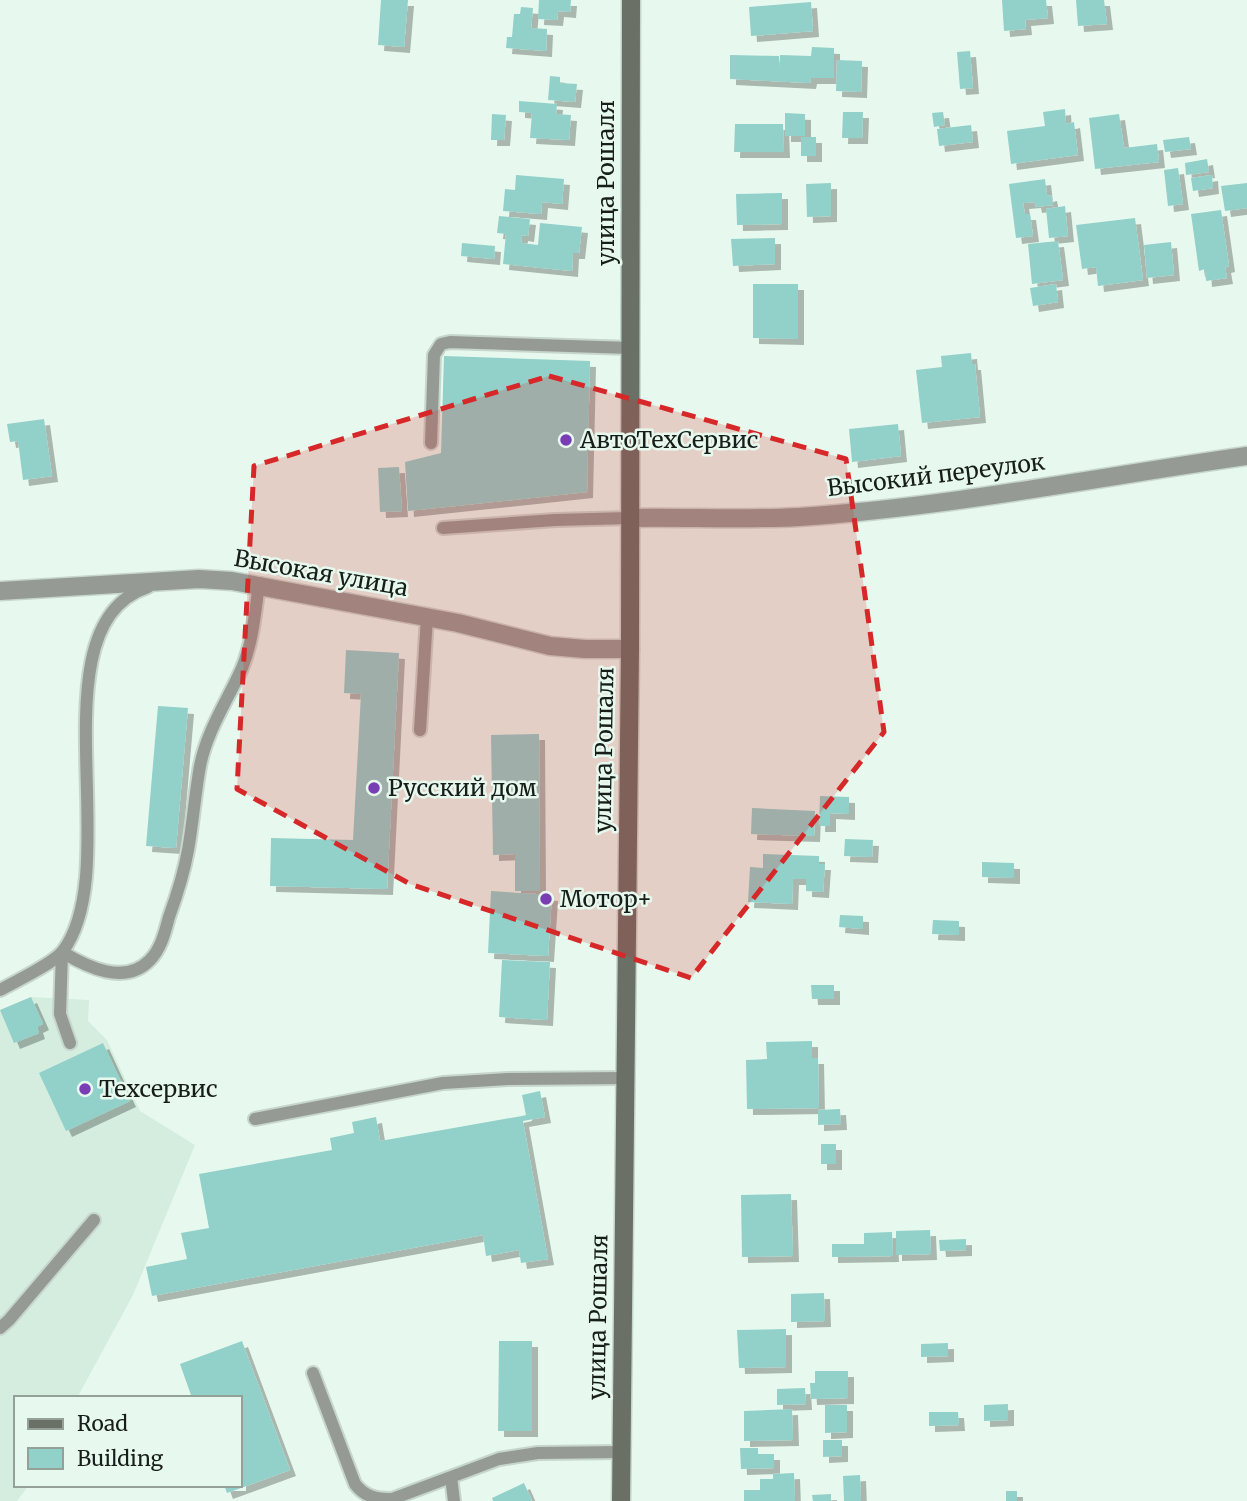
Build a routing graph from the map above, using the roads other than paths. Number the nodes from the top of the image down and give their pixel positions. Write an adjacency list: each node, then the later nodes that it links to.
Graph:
1 (631, 0): 2 (main road, улица Рошаля)
2 (630, 348): 3 (lane); 5 (main road, улица Рошаля)
3 (431, 443)
4 (1247, 456): 5 (street, Высокий переулок)
5 (629, 517): 6 (lane); 11 (main road, улица Рошаля)
6 (443, 528)
7 (165, 581): 8 (street, Высокая улица); 9 (street, Высокая улица); 13 (lane)
8 (259, 584): 10 (street, Высокая улица); 13 (lane)
9 (0, 591)
10 (427, 617): 11 (street, Высокая улица); 12 (lane)
11 (630, 649): 16 (main road, улица Рошаля)
12 (420, 730)
13 (62, 952): 14 (lane); 15 (lane)
14 (0, 990)
15 (71, 1043)
16 (625, 1078): 17 (lane); 21 (main road, улица Рошаля)
17 (255, 1119)
18 (94, 1220): 19 (lane)
19 (0, 1328)
20 (313, 1373): 22 (lane)
21 (621, 1452): 22 (lane); 24 (main road, улица Рошаля)
22 (451, 1477): 23 (lane)
23 (454, 1501)
24 (621, 1501)

